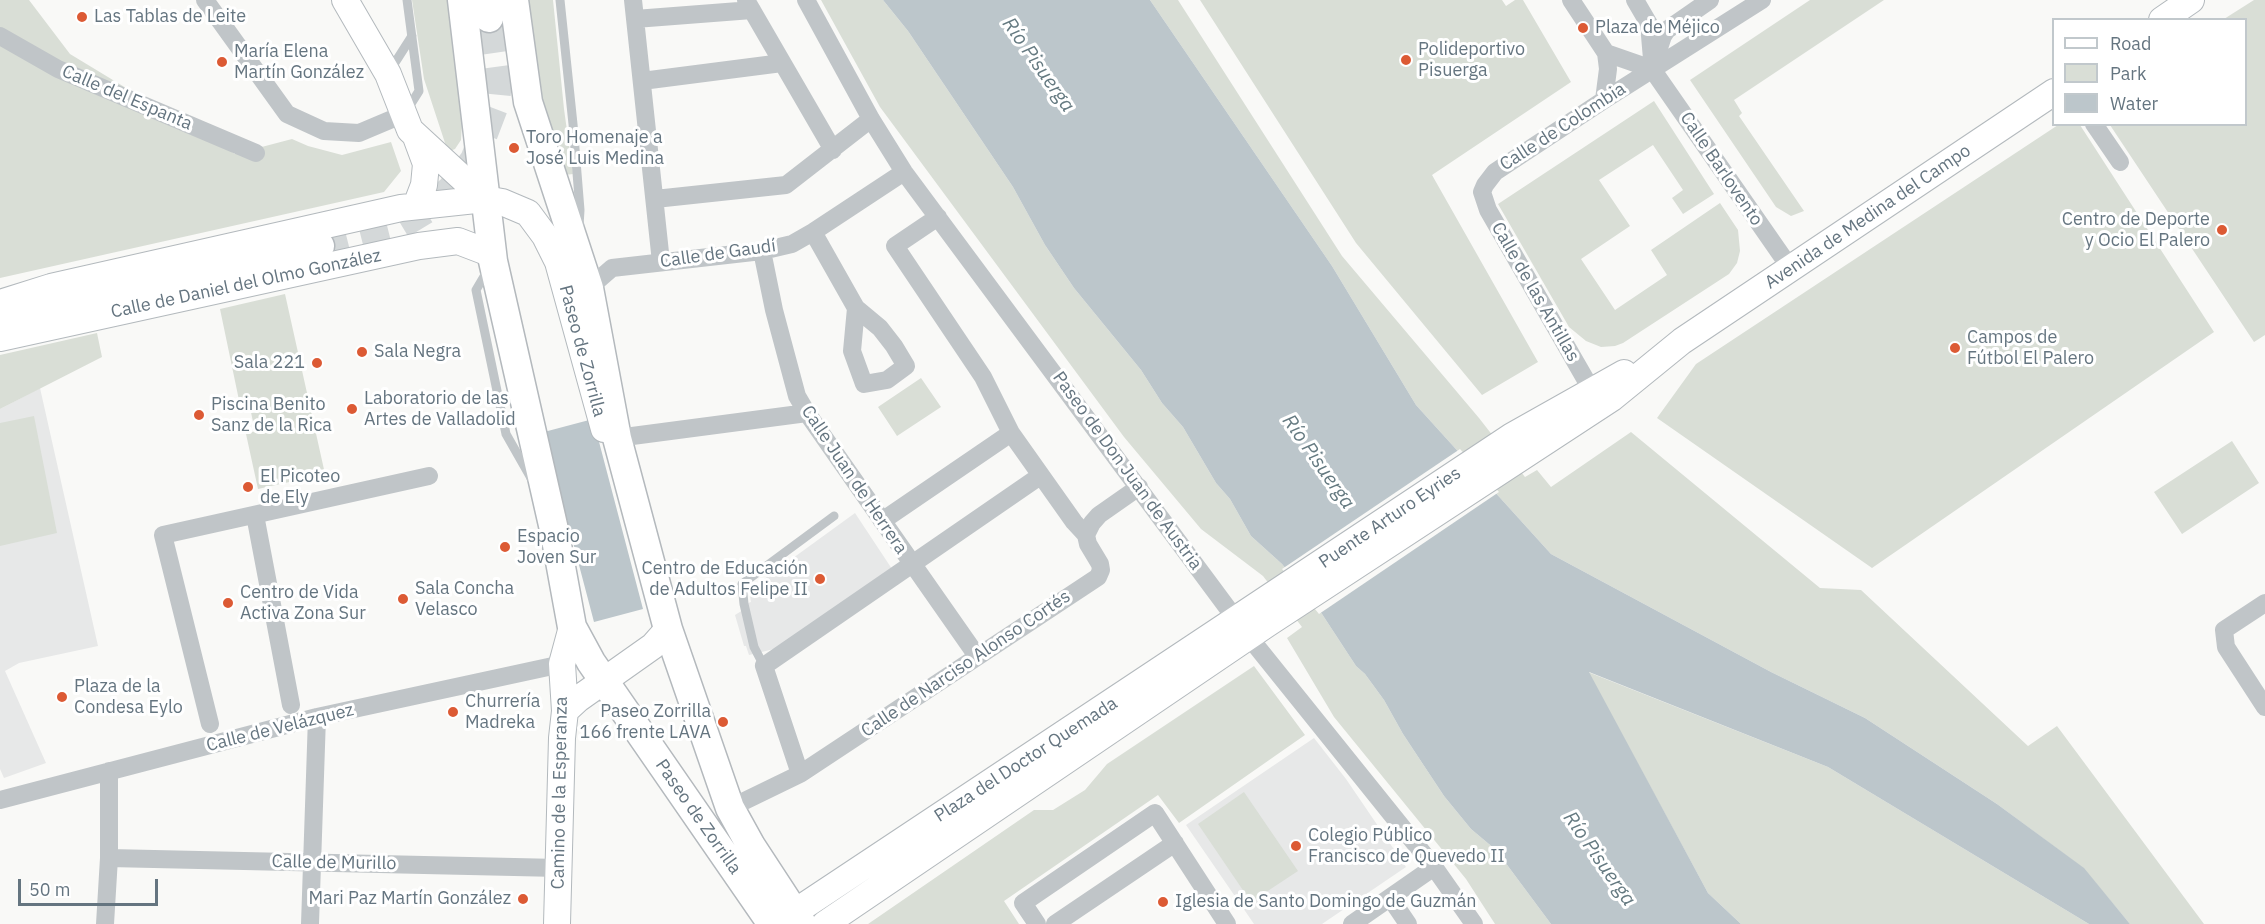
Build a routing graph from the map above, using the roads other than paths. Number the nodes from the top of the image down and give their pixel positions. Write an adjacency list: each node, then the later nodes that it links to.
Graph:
1 (205, 0): 25 (street)
2 (345, 0): 21 (main road)
3 (407, 0): 17 (lane)
4 (462, 0): 34 (main road, Paseo de Zorrilla)
5 (514, 0): 40 (main road, Paseo de Zorrilla)
6 (560, 0): 40 (lane, Paseo de Zorrilla)
7 (633, 0): 15 (street)
8 (806, 0): 26 (street, Paseo de Don Juan de Austria)
9 (1571, 0): 18 (street)
10 (1635, 0): 20 (street)
11 (1710, 0): 20 (street)
12 (1762, 0): 20 (street, Calle de Colombia)
13 (749, 5): 14 (street); 19 (street)
14 (683, 7): 15 (street)
15 (635, 19): 22 (street)
16 (0, 36): 30 (street, Calle del Espanta)
17 (412, 36): 21 (lane); 25 (lane)
18 (1606, 53): 20 (street); 24 (street)
19 (782, 63): 22 (street); 29 (street)
20 (1652, 69): 24 (street, Calle de Colombia); 44 (street, Calle Barlovento)
21 (388, 74): 25 (main road)
22 (642, 81): 35 (street)
23 (2052, 93): 44 (main road, Avenida de Medina del Campo)
24 (1604, 100): 33 (street, Calle de Colombia)
25 (404, 114): 28 (main road)
26 (871, 119): 29 (street); 32 (street, Paseo de Don Juan de Austria)
27 (2095, 126): 31 (street)
28 (416, 137): 34 (main road); 36 (main road)
29 (833, 150): 35 (street)
30 (256, 153)
31 (2120, 162)
32 (904, 172): 37 (street, Paseo de Don Juan de Austria); 38 (street, Calle de Gaudí)
33 (1482, 192): 51 (street, Calle de las Antillas)
34 (485, 199): 36 (main road); 42 (main road, Paseo de Zorrilla); 62 (main road, Paseo de Zorrilla)
35 (655, 199): 43 (street)
36 (416, 207): 46 (main road)
37 (938, 217): 53 (street, Calle de Narciso Alonso Cortés); 58 (street, Paseo de Don Juan de Austria)
38 (813, 232): 41 (street, Calle de Gaudí); 47 (street)
39 (320, 246): 48 (main road)
40 (578, 250): 45 (main road, Paseo de Zorrilla)
41 (762, 251): 43 (street, Calle de Gaudí); 52 (street, Calle Juan de Herrera)
42 (492, 257): 49 (main road, Calle de Daniel del Olmo González); 67 (main road, Paseo de Zorrilla)
43 (661, 262): 45 (street, Calle de Gaudí)
44 (1791, 269): 50 (main road, Avenida de Medina del Campo)
45 (590, 288): 54 (main road, Paseo de Zorrilla)
46 (0, 303)
47 (856, 308)
48 (0, 318)
49 (0, 338)
50 (1682, 341): 51 (main road, Avenida de Medina del Campo); 55 (main road, Avenida de Medina del Campo)
51 (1591, 389): 55 (main road, Avenida de Medina del Campo)
52 (807, 414): 54 (street); 61 (street, Calle Juan de Herrera)
53 (1011, 433): 57 (street, Calle de Narciso Alonso Cortés); 61 (street)
54 (617, 438): 62 (main road, Paseo de Zorrilla)
55 (1519, 446): 66 (main road, Puente Arturo Eyries)
56 (429, 476): 59 (street, Calle de Velázquez)
57 (1040, 476): 63 (street, Calle de Narciso Alonso Cortés); 64 (street)
58 (1139, 487): 63 (street); 69 (street, Paseo de Don Juan de Austria)
59 (255, 514): 74 (street, Calle de Velázquez); 78 (street, Calle de Velázquez)
60 (834, 516): 72 (lane)
61 (882, 521): 64 (street, Calle Juan de Herrera)
62 (643, 535): 68 (main road, Paseo de Zorrilla)
63 (1086, 535): 70 (street, Calle de Narciso Alonso Cortés)
64 (912, 564): 70 (street, Calle Juan de Herrera); 72 (street)
65 (2265, 603): 75 (street)
66 (1273, 608): 69 (main road, Plaza del Doctor Quemada)
67 (572, 627): 71 (main road, Camino de la Esperanza); 73 (main road, Paseo de Zorrilla)
68 (668, 629): 73 (main road); 82 (main road, Paseo de Zorrilla)
69 (1243, 629): 86 (street, Paseo de Don Juan de Austria); 89 (main road, Plaza del Doctor Quemada); 93 (main road, Plaza del Doctor Quemada)
70 (977, 656): 80 (street, Calle de Narciso Alonso Cortés)
71 (562, 664): 76 (main road, Camino de la Esperanza); 77 (street, Calle de Velázquez)
72 (764, 666): 80 (street)
73 (604, 681): 76 (main road); 89 (main road, Paseo de Zorrilla)
74 (291, 705)
75 (2265, 707)
76 (565, 711): 87 (main road, Camino de la Esperanza)
77 (317, 717): 79 (street, Calle de Velázquez); 85 (street)
78 (210, 724)
79 (109, 771): 81 (street, Calle de Velázquez); 84 (street)
80 (800, 774): 82 (street, Calle de Narciso Alonso Cortés)
81 (0, 801)
82 (730, 808): 89 (main road, Paseo de Zorrilla)
83 (1175, 843): 94 (street); 95 (street); 96 (street)
84 (109, 858): 85 (street, Calle de Murillo); 90 (street)
85 (311, 862): 87 (street, Calle de Murillo); 91 (street)
86 (1434, 867): 88 (street); 99 (street, Paseo de Don Juan de Austria)
87 (559, 868): 92 (main road, Camino de la Esperanza)
88 (1391, 898): 97 (street); 98 (street)
89 (789, 921)
90 (105, 924)
91 (310, 924)
92 (557, 924)
93 (825, 924)
94 (1037, 924)
95 (1054, 924)
96 (1227, 924)
97 (1352, 924)
98 (1408, 924)
99 (1474, 924)

